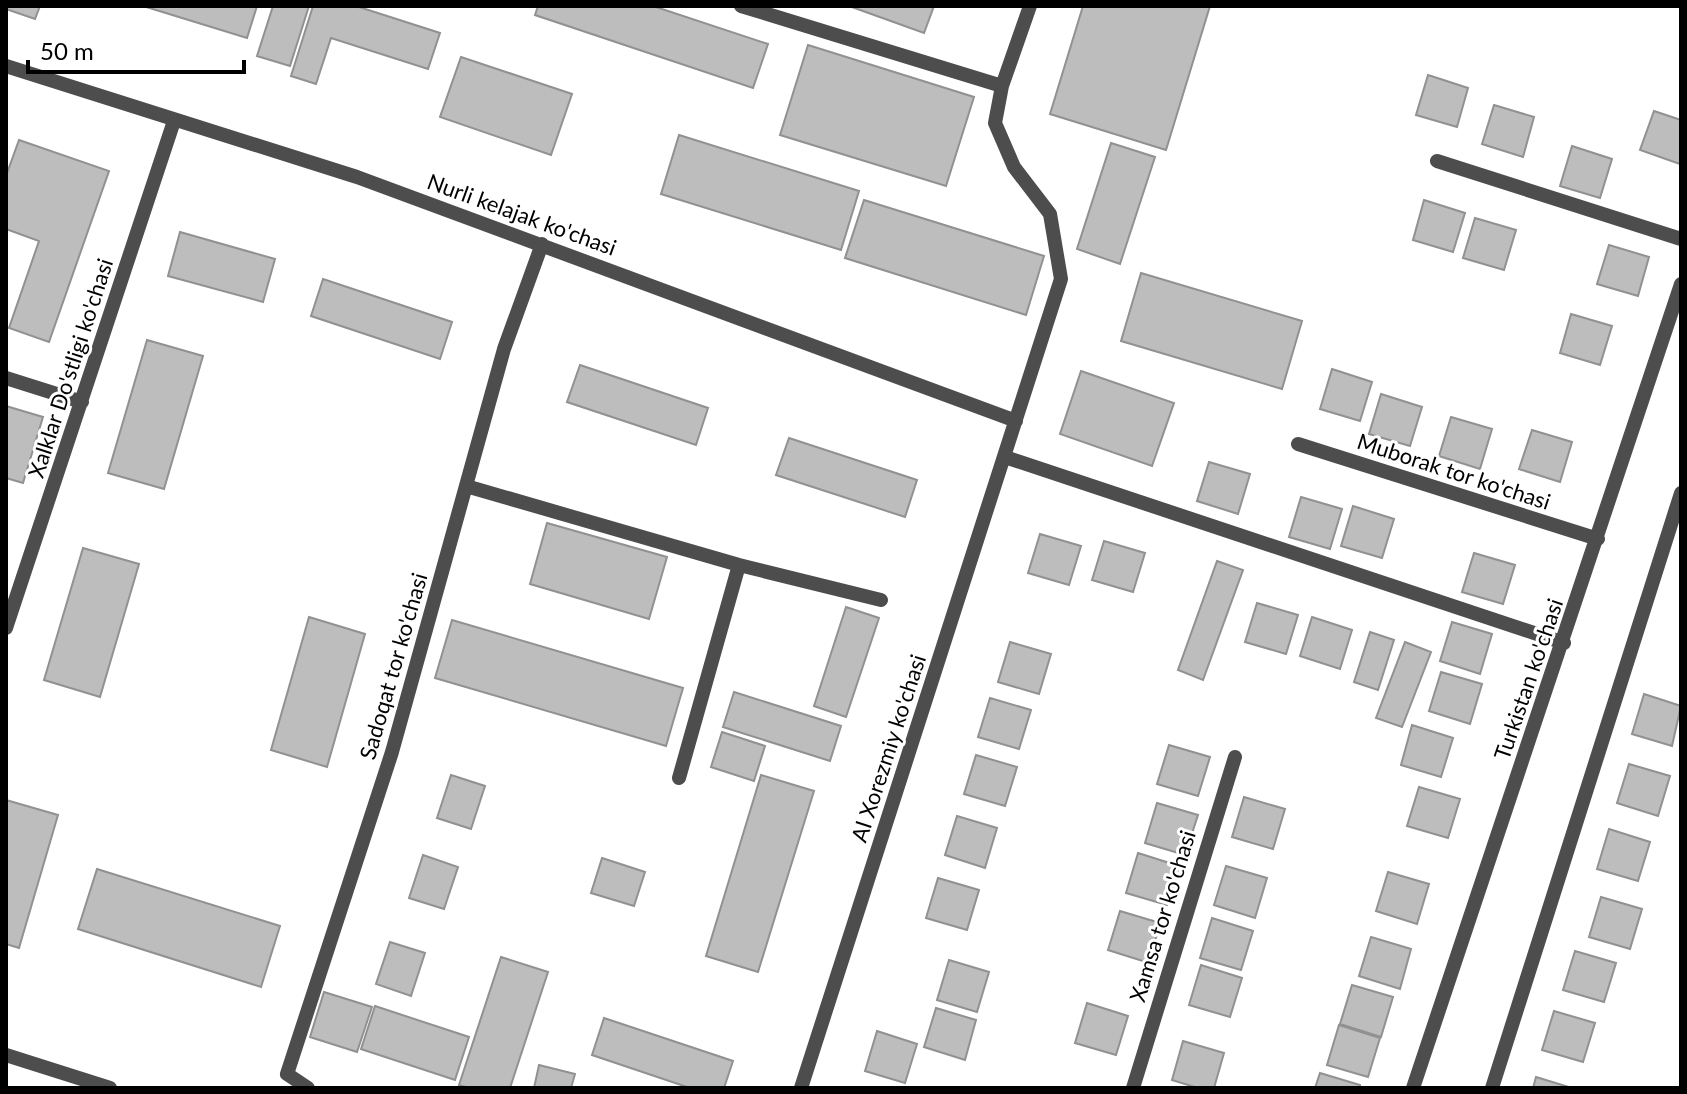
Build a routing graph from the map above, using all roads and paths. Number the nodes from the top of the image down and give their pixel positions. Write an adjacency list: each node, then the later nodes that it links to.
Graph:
1 (741, 6): 4 (street)
2 (1030, 6): 4 (street, Al Xorezmiy ko'chasi)
3 (6, 66): 5 (street, Nurli kelajak ko'chasi)
4 (1002, 86): 12 (street, Al Xorezmiy ko'chasi)
5 (174, 121): 8 (street, Nurli kelajak ko'chasi); 11 (street, Xalklar Do'stligi ko'chasi)
6 (1437, 161): 7 (street)
7 (1681, 239)
8 (542, 244): 12 (street, Nurli kelajak ko'chasi); 15 (street, Sadoqat tor ko'chasi)
9 (1681, 284): 17 (street, Turkistan ko'chasi)
10 (6, 378): 11 (street)
11 (82, 402): 20 (street, Xalklar Do'stligi ko'chasi)
12 (1016, 421): 14 (street, Al Xorezmiy ko'chasi)
13 (1298, 444): 17 (street, Muborak tor ko'chasi)
14 (1005, 457): 21 (street); 27 (street, Al Xorezmiy ko'chasi)
15 (466, 486): 18 (street); 26 (street, Sadoqat tor ko'chasi)
16 (1681, 493): 30 (street)
17 (1598, 539): 21 (street, Turkistan ko'chasi)
18 (739, 565): 19 (street); 23 (street)
19 (881, 600)
20 (6, 628)
21 (1564, 643): 29 (street, Turkistan ko'chasi)
22 (1235, 757): 28 (street, Xamsa tor ko'chasi)
23 (679, 778)
24 (6, 1055): 25 (street)
25 (110, 1088)
26 (308, 1088)
27 (801, 1088)
28 (1133, 1088)
29 (1413, 1088)
30 (1492, 1088)

